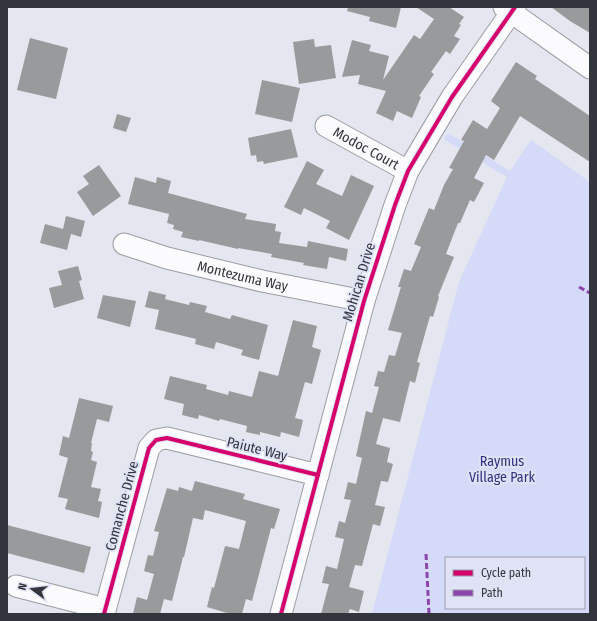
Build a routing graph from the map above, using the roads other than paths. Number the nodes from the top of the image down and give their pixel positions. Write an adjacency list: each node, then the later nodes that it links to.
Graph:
1 (510, 9): 2 (street); 4 (street, Mohican Drive)
2 (590, 68)
3 (326, 126): 4 (street, Modoc Court)
4 (408, 171): 6 (street, Mohican Drive)
5 (124, 244): 6 (street, Montezuma Way)
6 (364, 301): 8 (street, Mohican Drive)
7 (190, 444): 8 (street, Paiute Way); 10 (street, Comanche Drive)
8 (318, 475): 11 (street, Mohican Drive)
9 (16, 586): 10 (street)
10 (105, 612)
11 (281, 614)

